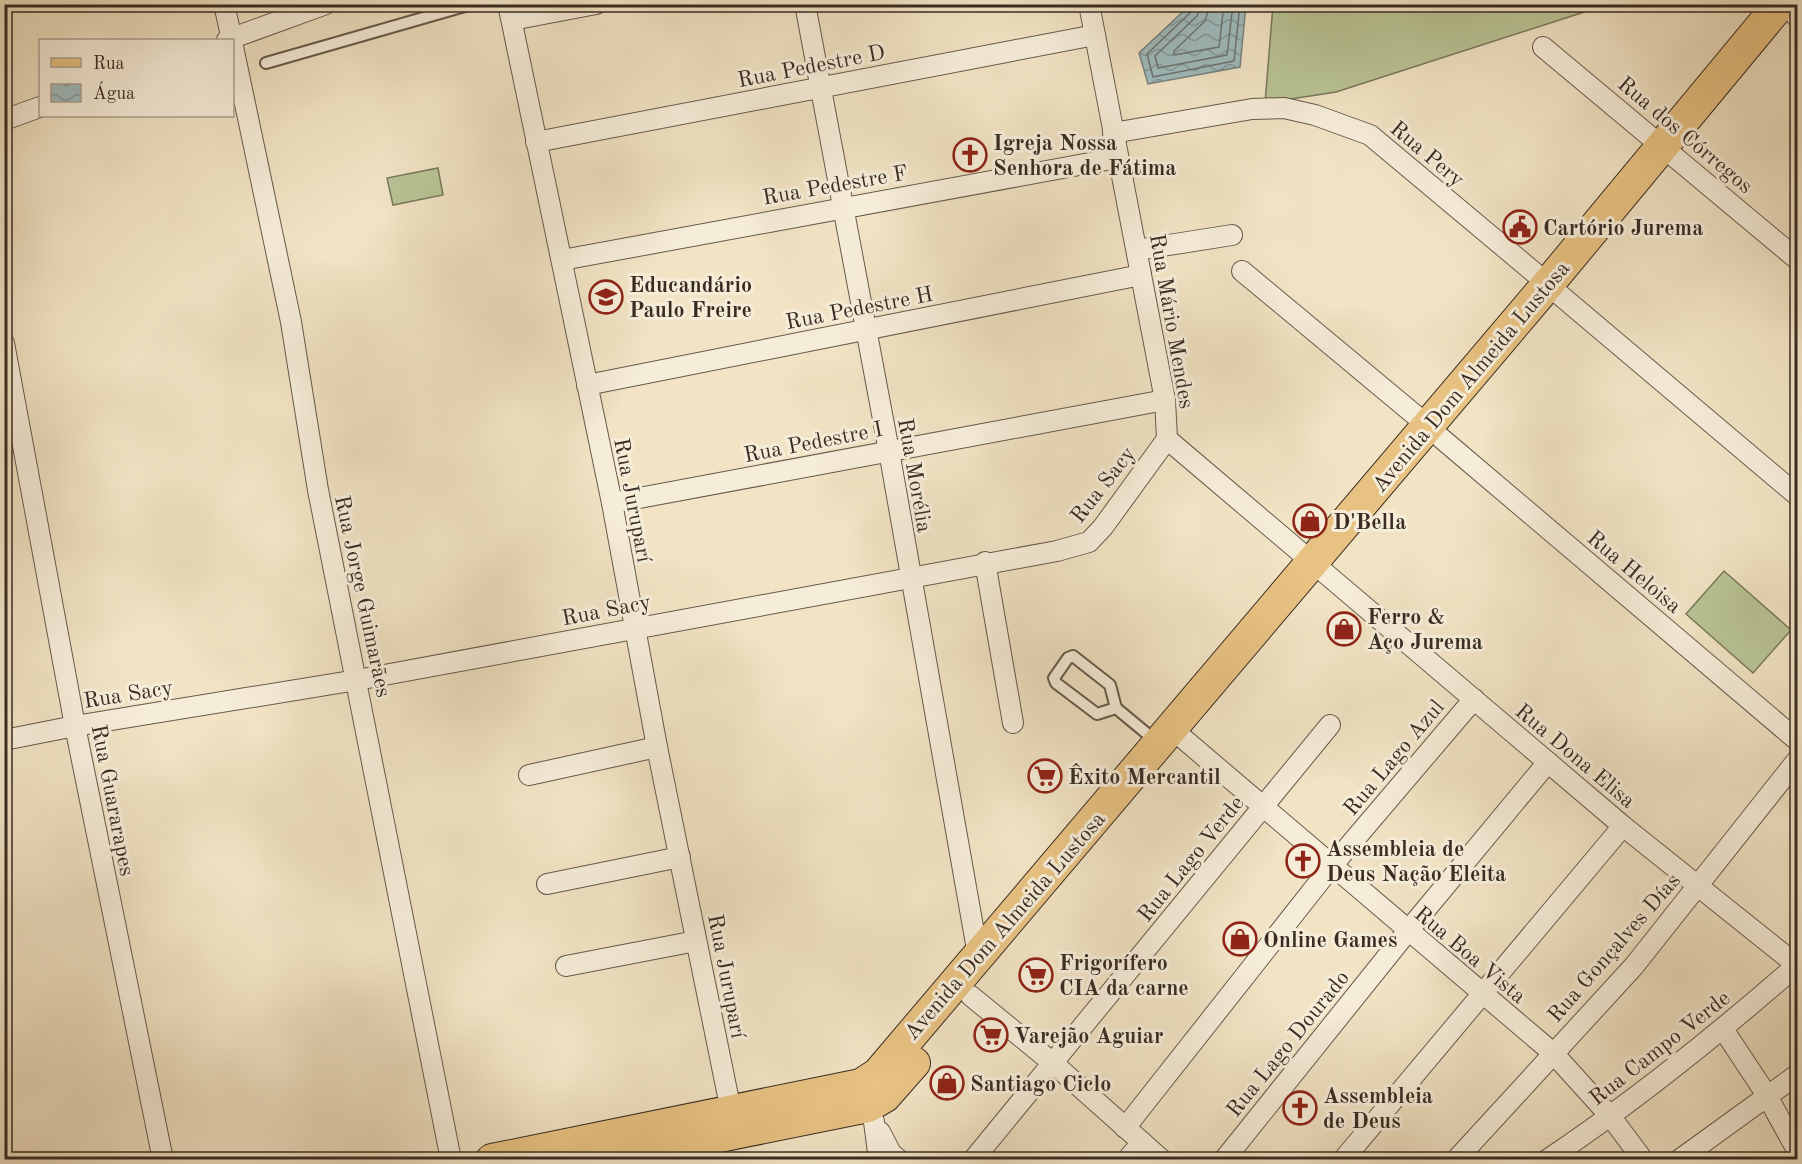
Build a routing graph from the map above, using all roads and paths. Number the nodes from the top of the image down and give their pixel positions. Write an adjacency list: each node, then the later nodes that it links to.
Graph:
1 (224, 4): 10 (street, Rua Jorge Guimarães)
2 (326, 4): 11 (street)
3 (472, 4): 14 (lane)
4 (596, 4): 7 (street)
5 (804, 4): 15 (street, Rua Morélia)
6 (1089, 4): 9 (street, Rua Mário Mendes)
7 (510, 12): 19 (street, Rua Juruparí)
8 (1793, 13): 20 (main road, Avenida Dom Almeida Lustosa)
9 (1095, 35): 15 (street, Rua Pedestre D); 18 (street, Rua Mário Mendes)
10 (231, 39)
11 (234, 39)
12 (1543, 47): 20 (street, Rua dos Córregos)
13 (234, 54): 43 (street, Rua Jorge Guimarães)
14 (267, 63)
15 (821, 88): 19 (street, Rua Pedestre D); 22 (street, Rua Morélia)
16 (39, 107): 17 (street)
17 (4, 120)
18 (1113, 133): 21 (street, Rua Mário Mendes); 29 (street, Rua Pery)
19 (536, 142): 25 (street, Rua Juruparí)
20 (1670, 151): 26 (street, Rua dos Córregos); 29 (main road, Avenida Dom Almeida Lustosa)
21 (1117, 158): 22 (street, Rua Pedestre F); 24 (street, Rua Mário Mendes)
22 (843, 207): 25 (street, Rua Pedestre F); 30 (street, Rua Morélia)
23 (1232, 235): 24 (street)
24 (1137, 250): 28 (street, Rua Mário Mendes)
25 (562, 260): 32 (street, Rua Juruparí)
26 (1797, 260)
27 (1242, 271): 34 (street, Rua Heloisa)
28 (1141, 275): 30 (street, Rua Pedestre H); 33 (street, Rua Mário Mendes)
29 (1554, 290): 34 (main road, Avenida Dom Almeida Lustosa); 37 (street, Rua Pery)
30 (866, 330): 32 (street, Rua Pedestre H); 36 (street, Rua Morélia)
31 (4, 344): 48 (street, Rua Guararapes)
32 (587, 385): 38 (street, Rua Juruparí)
33 (1165, 400): 35 (street, Rua Mário Mendes); 36 (street, Rua Pedestre I)
34 (1434, 431): 40 (main road, Avenida Dom Almeida Lustosa); 51 (street, Rua Heloisa)
35 (1167, 439): 39 (street, Rua Sacy); 40 (street, Rua Mário Mendes)
36 (889, 451): 38 (street, Rua Pedestre I); 41 (street, Rua Morélia)
37 (1797, 496)
38 (612, 503): 42 (street, Rua Juruparí)
39 (985, 562): 41 (street, Rua Sacy); 46 (street)
40 (1319, 570): 44 (street, Rua Dona Elisa); 49 (main road, Avenida Dom Almeida Lustosa)
41 (909, 577): 42 (street, Rua Sacy); 65 (street, Rua Morélia)
42 (634, 628): 43 (street, Rua Sacy); 52 (street, Rua Juruparí)
43 (357, 680): 48 (street, Rua Sacy); 82 (street, Rua Jorge Guimarães)
44 (1474, 699): 54 (street, Rua Dona Elisa); 59 (street, Rua Lago Azul)
45 (1116, 708): 45 (lane); 49 (lane)
46 (1013, 723)
47 (1330, 725): 56 (street, Rua Lago Verde)
48 (75, 726): 50 (street, Rua Sacy); 81 (street, Rua Guararapes)
49 (1173, 738): 56 (street, Rua Boa Vista); 62 (main road, Avenida Dom Almeida Lustosa)
50 (4, 740)
51 (1797, 741)
52 (657, 747): 55 (street); 58 (street, Rua Juruparí)
53 (1797, 759): 61 (street, Rua Gonçalves Días)
54 (1548, 762): 57 (street, Rua Dona Elisa); 63 (street, Rua Lago Dourado)
55 (529, 775)
56 (1261, 807): 59 (street, Rua Boa Vista); 72 (street, Rua Lago Verde)
57 (1623, 826): 61 (street, Rua Dona Elisa); 68 (street)
58 (680, 857): 60 (street); 64 (street, Rua Juruparí)
59 (1331, 867): 63 (street, Rua Boa Vista); 78 (street, Rua Lago Azul)
60 (547, 885)
61 (1698, 885): 67 (street, Rua Dona Elisa); 71 (street, Rua Gonçalves Días)
62 (1016, 928): 65 (main road, Avenida Dom Almeida Lustosa); 69 (main road, Avenida Dom Almeida Lustosa)
63 (1407, 932): 68 (street, Rua Boa Vista); 90 (street, Rua Lago Dourado)
64 (696, 941): 66 (street); 75 (street, Rua Juruparí)
65 (978, 955): 75 (main road, Avenida Dom Almeida Lustosa)
66 (566, 966)
67 (1797, 966): 70 (street, Rua Campo Verde)
68 (1484, 995): 71 (street, Rua Boa Vista); 91 (street)
69 (971, 996): 72 (street); 76 (main road, Avenida Dom Almeida Lustosa)
70 (1723, 1029): 74 (street); 77 (street, Rua Campo Verde)
71 (1553, 1053): 77 (street, Rua Boa Vista); 92 (street, Rua Gonçalves Días)
72 (1054, 1064): 78 (street); 87 (street, Rua Lago Verde)
73 (1797, 1074): 74 (street)
74 (1767, 1094): 80 (street); 95 (street)
75 (731, 1111): 83 (main road, Avenida Dom Almeida Lustosa)
76 (871, 1114): 84 (main road, Avenida Dom Almeida Lustosa); 85 (street); 86 (street)
77 (1611, 1117): 93 (street, Rua Campo Verde); 94 (street, Rua Boa Vista)
78 (1125, 1128): 79 (street)
79 (1142, 1142): 88 (street); 89 (street)
80 (1797, 1152)
81 (163, 1160)
82 (451, 1160)
83 (492, 1160)
84 (602, 1160)
85 (879, 1160)
86 (899, 1160)
87 (974, 1160)
88 (1127, 1160)
89 (1162, 1160)
90 (1224, 1160)
91 (1343, 1160)
92 (1456, 1160)
93 (1547, 1160)
94 (1642, 1160)
95 (1679, 1160)

